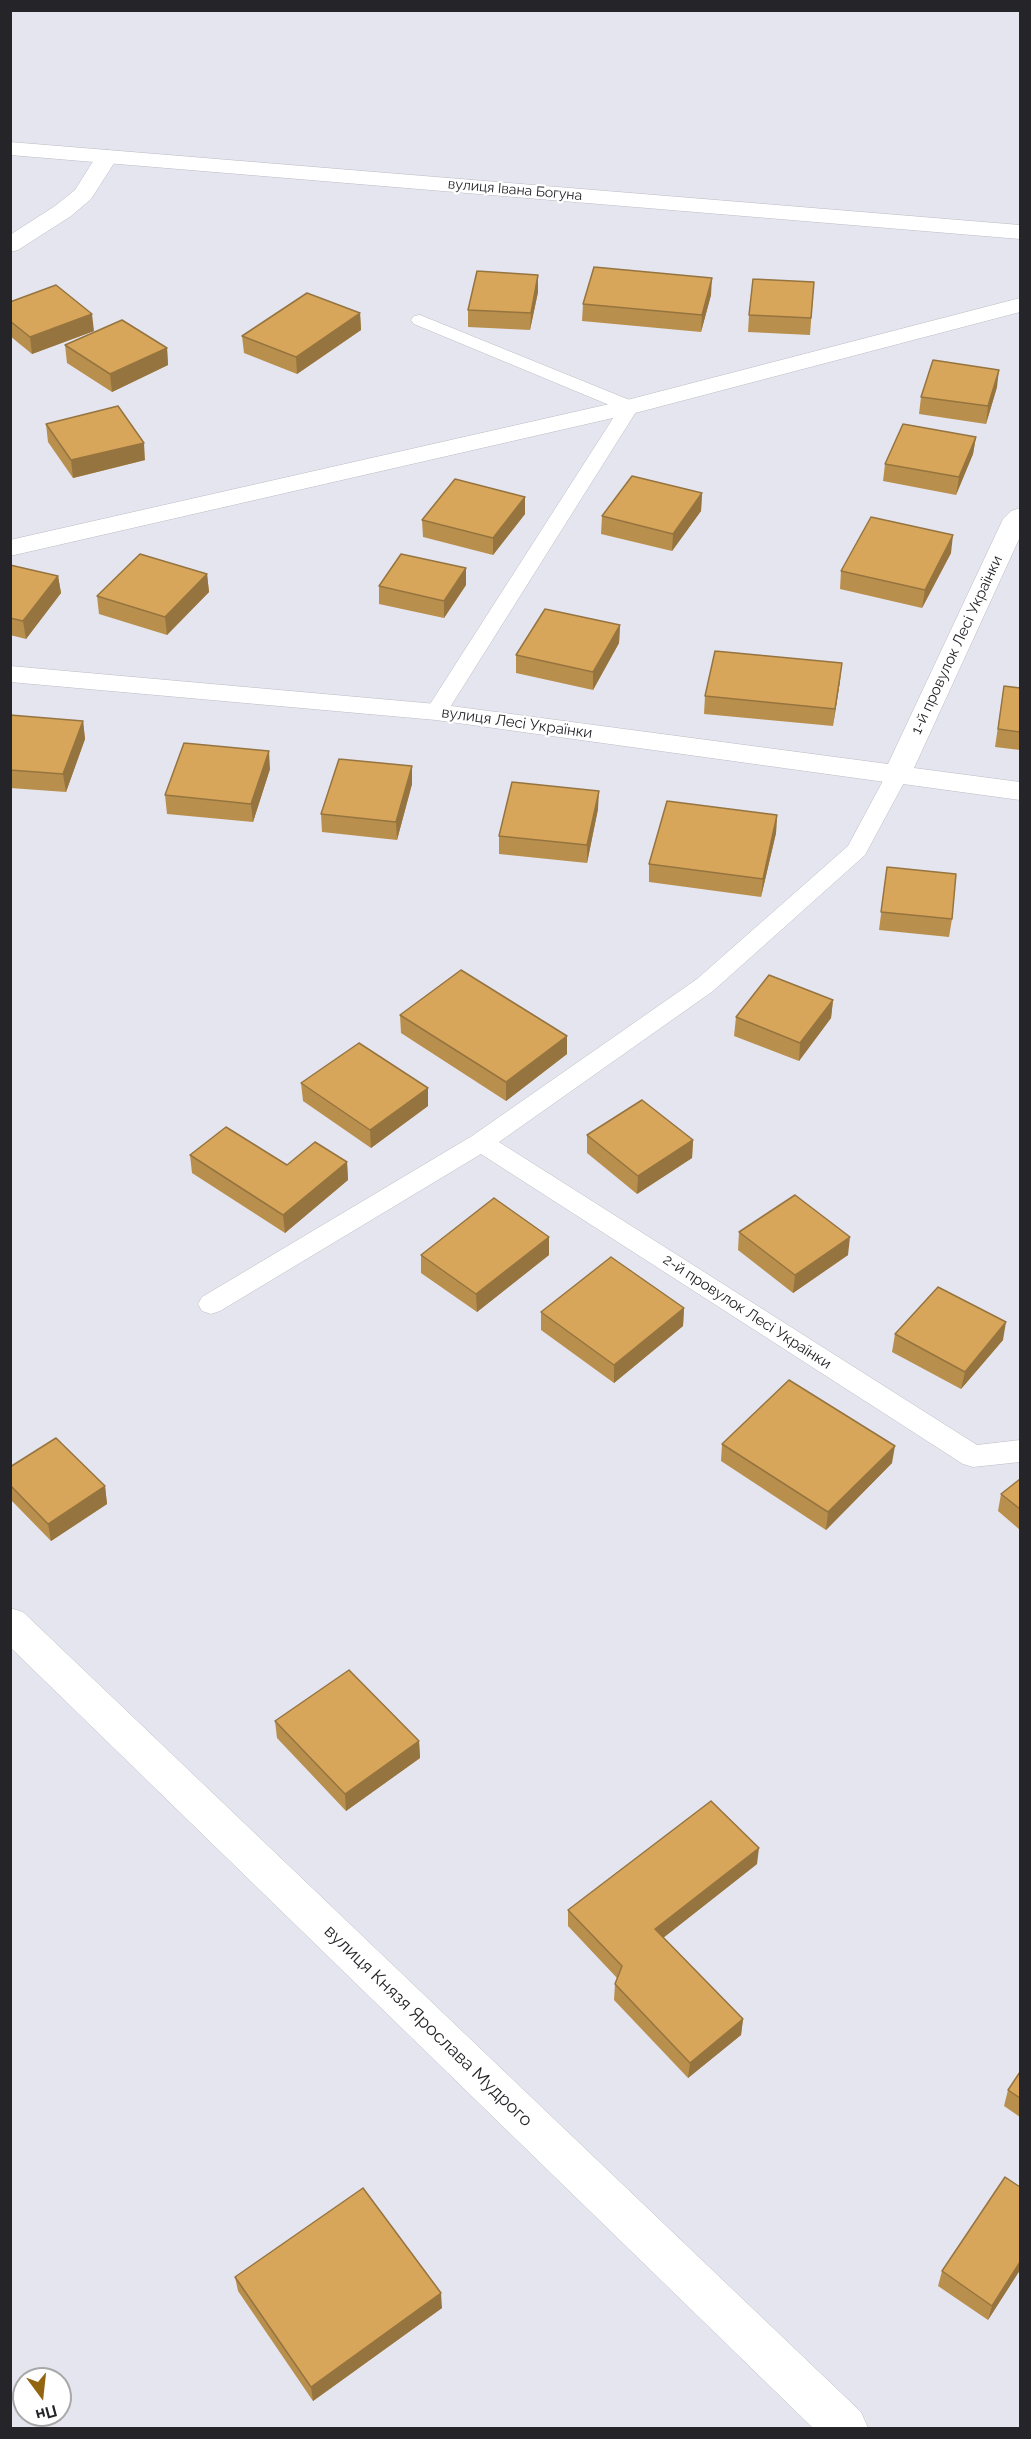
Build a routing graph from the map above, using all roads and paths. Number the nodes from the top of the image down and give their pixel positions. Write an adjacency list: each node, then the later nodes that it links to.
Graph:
1 (10, 148): 2 (street, вулиця Івана Богуна)
2 (107, 157): 3 (street, вулиця Івана Богуна); 4 (street)
3 (1020, 232)
4 (10, 245)
5 (1020, 305): 7 (street)
6 (420, 320): 7 (lane)
7 (630, 407): 9 (street); 11 (lane)
8 (1020, 516): 12 (street, 1-й провулок Лесі Українки)
9 (10, 548)
10 (10, 674): 11 (street, вулиця Лесі Українки)
11 (436, 711): 12 (street, вулиця Лесі Українки)
12 (896, 777): 13 (street, вулиця Лесі Українки); 14 (lane)
13 (1020, 791)
14 (481, 1142): 15 (lane); 16 (lane, 2-й провулок Лесі Українки)
15 (211, 1304)
16 (1020, 1451)
17 (10, 1623): 18 (street, вулиця Князя Ярослава Мудрого)
18 (845, 2428)

